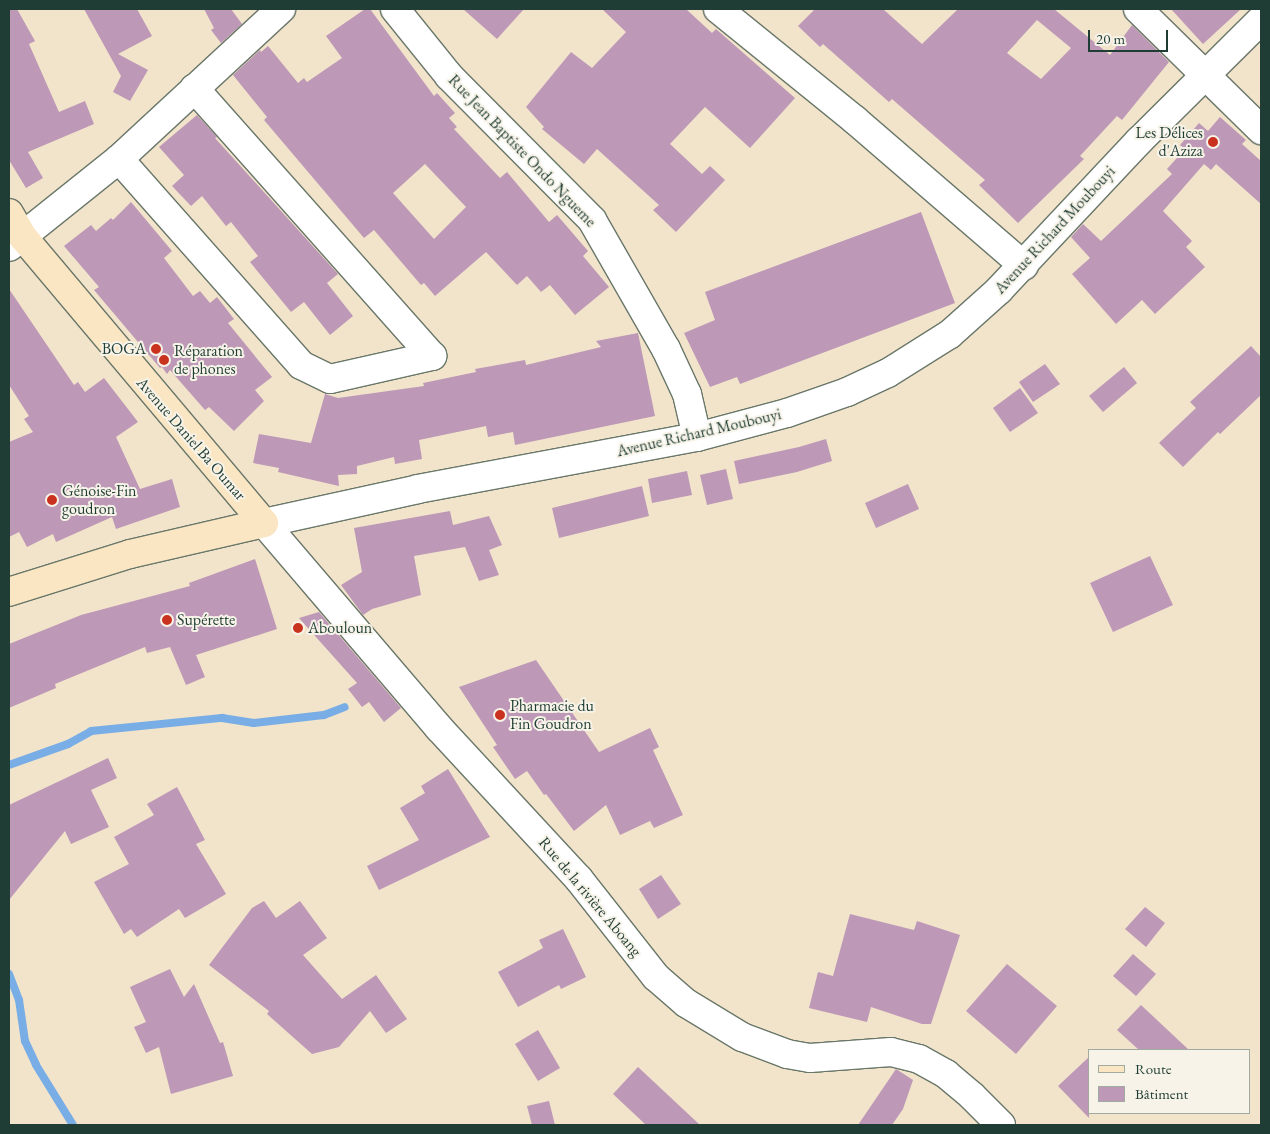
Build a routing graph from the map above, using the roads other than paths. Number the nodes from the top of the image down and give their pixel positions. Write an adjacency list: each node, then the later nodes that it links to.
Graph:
1 (281, 9): 7 (street)
2 (395, 9): 13 (street, Rue Jean Baptiste Ondo Ngueme)
3 (718, 9): 12 (street)
4 (1138, 9): 6 (street)
5 (1261, 20): 6 (street, Avenue Richard Moubouyi)
6 (1206, 76): 8 (street); 12 (street, Avenue Richard Moubouyi)
7 (194, 88): 9 (street); 9 (street)
8 (1261, 130)
9 (119, 159): 11 (street)
10 (9, 213): 11 (main road, Avenue Daniel Ba Oumar)
11 (16, 242): 14 (main road, Avenue Daniel Ba Oumar)
12 (1024, 266): 13 (street, Avenue Richard Moubouyi)
13 (697, 436): 14 (street, Avenue Richard Moubouyi)
14 (264, 523): 15 (main road); 16 (street, Rue de la rivière Aboang)
15 (9, 592)
16 (1001, 1125)

